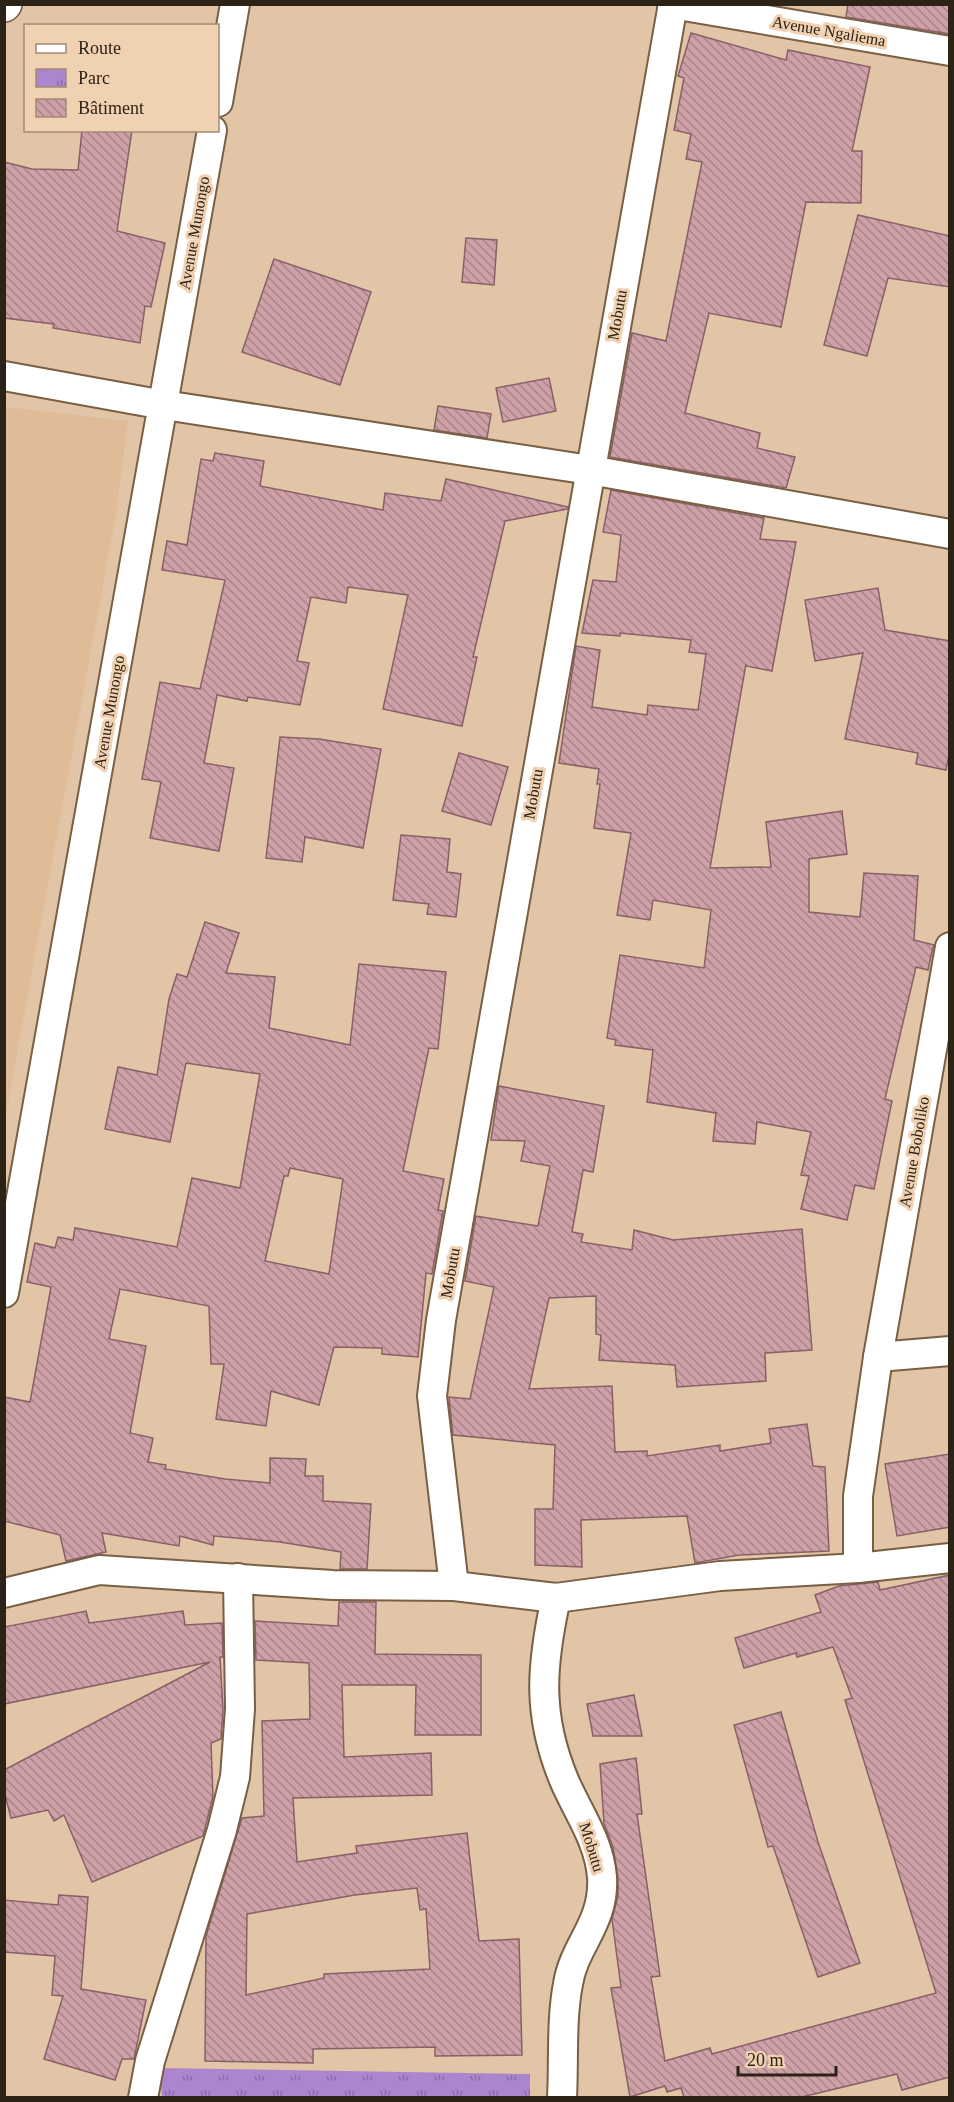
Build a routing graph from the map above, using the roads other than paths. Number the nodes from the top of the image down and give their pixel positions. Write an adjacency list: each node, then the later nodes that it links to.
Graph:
1 (235, 4): 4 (street)
2 (673, 5): 3 (street, Avenue Ngaliema); 8 (street, Mobutu)
3 (950, 51)
4 (219, 96)
5 (212, 132): 7 (street, Avenue Munongo)
6 (4, 376): 7 (street)
7 (164, 405): 8 (street); 11 (street, Avenue Munongo)
8 (590, 470): 9 (street); 17 (street, Mobutu)
9 (950, 534)
10 (950, 947): 13 (street, Avenue Boboliko)
11 (4, 1293)
12 (950, 1351): 13 (street)
13 (878, 1357): 15 (street, Avenue Boboliko)
14 (950, 1558): 15 (street)
15 (858, 1568): 19 (street)
16 (238, 1578): 17 (street); 18 (street); 20 (street)
17 (454, 1586): 19 (street)
18 (4, 1593)
19 (556, 1598): 21 (street, Mobutu)
20 (142, 2097)
21 (562, 2097)

